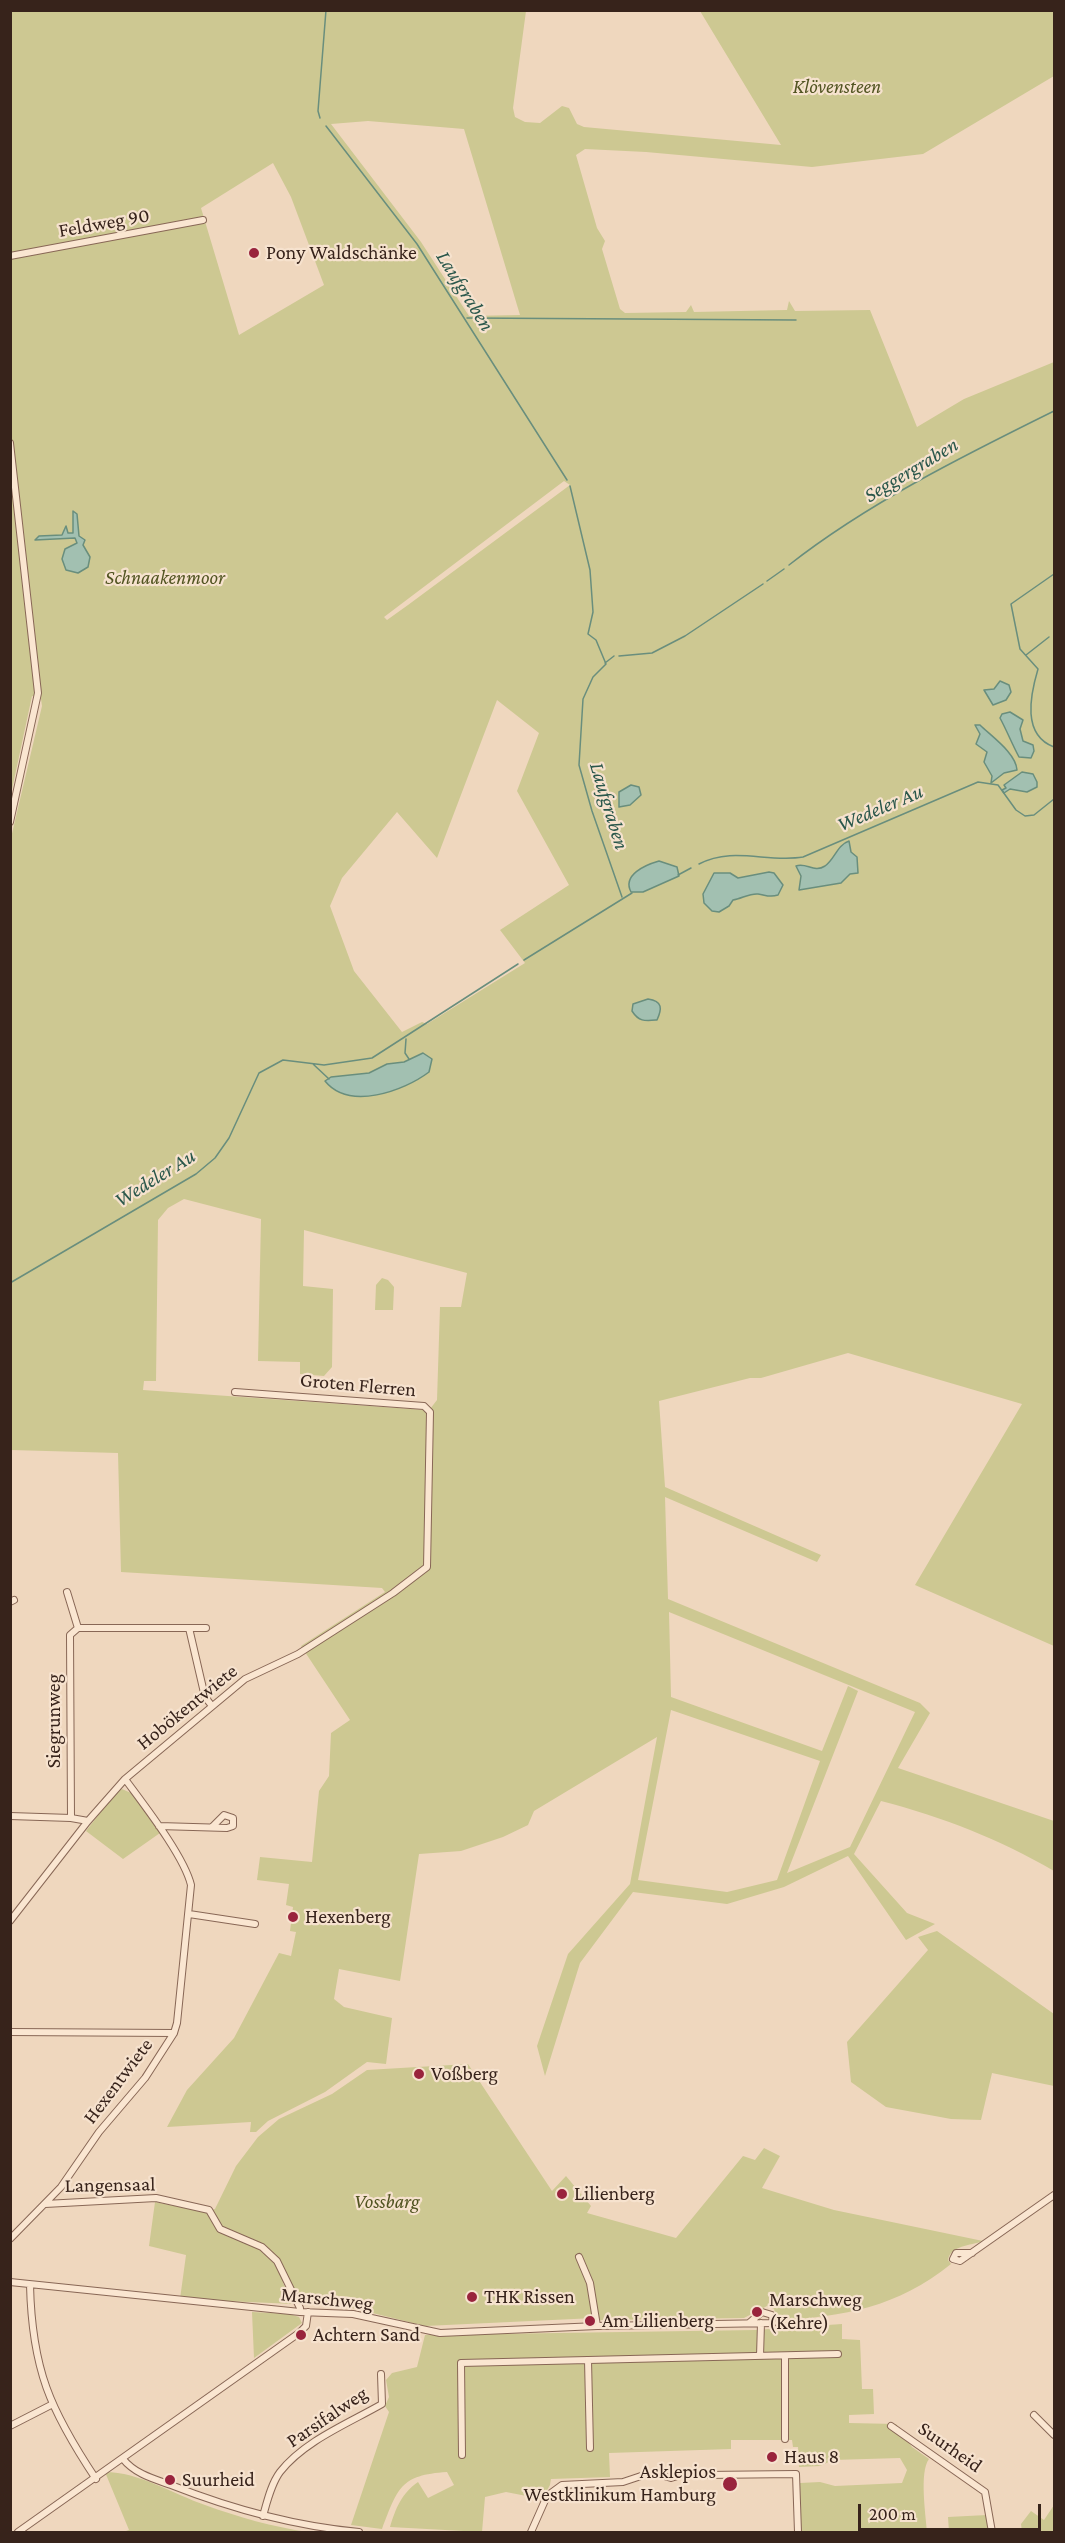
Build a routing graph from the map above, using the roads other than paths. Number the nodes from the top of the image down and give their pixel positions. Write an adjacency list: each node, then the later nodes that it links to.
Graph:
1 (203, 220): 2 (street, Feldweg 90)
2 (10, 256)
3 (10, 442): 4 (street)
4 (10, 822)
5 (235, 1392): 6 (street, Groten Flerren)
6 (426, 1566): 11 (street, Hobökentwiete)
7 (67, 1592): 8 (street)
8 (78, 1628): 9 (street); 14 (street, Siegrunweg)
9 (189, 1628): 10 (street); 11 (street)
10 (206, 1628)
11 (212, 1706): 12 (street, Hobökentwiete)
12 (125, 1779): 15 (street, Hobökentwiete); 16 (street, Hexentwiete)
13 (10, 1816): 14 (street)
14 (71, 1818): 15 (street)
15 (88, 1821): 19 (street, Hobökentwiete)
16 (159, 1826): 17 (street); 18 (street, Hexentwiete)
17 (212, 1827)
18 (189, 1914): 20 (street); 22 (street, Hexentwiete)
19 (10, 1921)
20 (255, 1924)
21 (10, 2032): 22 (street)
22 (174, 2033): 24 (street, Hexentwiete)
23 (1054, 2195): 26 (street)
24 (45, 2204): 25 (street, Hexentwiete); 30 (street, Langensaal)
25 (10, 2239)
26 (972, 2253)
27 (579, 2257): 34 (street)
28 (10, 2282): 29 (street, Marschweg)
29 (30, 2284): 30 (street, Marschweg); 40 (street)
30 (300, 2312): 31 (street, Marschweg)
31 (308, 2312): 34 (street, Marschweg); 48 (street)
32 (749, 2323): 33 (street, Marschweg); 33 (street, Marschweg); 34 (street, Marschweg)
33 (761, 2323): 36 (street)
34 (597, 2326)
35 (838, 2354): 37 (street)
36 (760, 2355): 37 (street); 38 (street)
37 (785, 2356): 45 (street)
38 (588, 2360): 46 (street); 47 (street)
39 (381, 2374): 50 (street, Parsifalweg)
40 (51, 2404): 42 (street); 49 (street)
41 (1034, 2415): 44 (street)
42 (10, 2426)
43 (891, 2426): 55 (street, Suurheid)
44 (1054, 2435)
45 (785, 2439)
46 (590, 2448)
47 (462, 2455)
48 (123, 2459): 49 (street); 50 (street)
49 (96, 2479): 51 (street)
50 (262, 2516): 52 (street)
51 (18, 2532)
52 (359, 2532)
53 (531, 2532): 54 (street)
54 (798, 2532)
55 (992, 2532)

